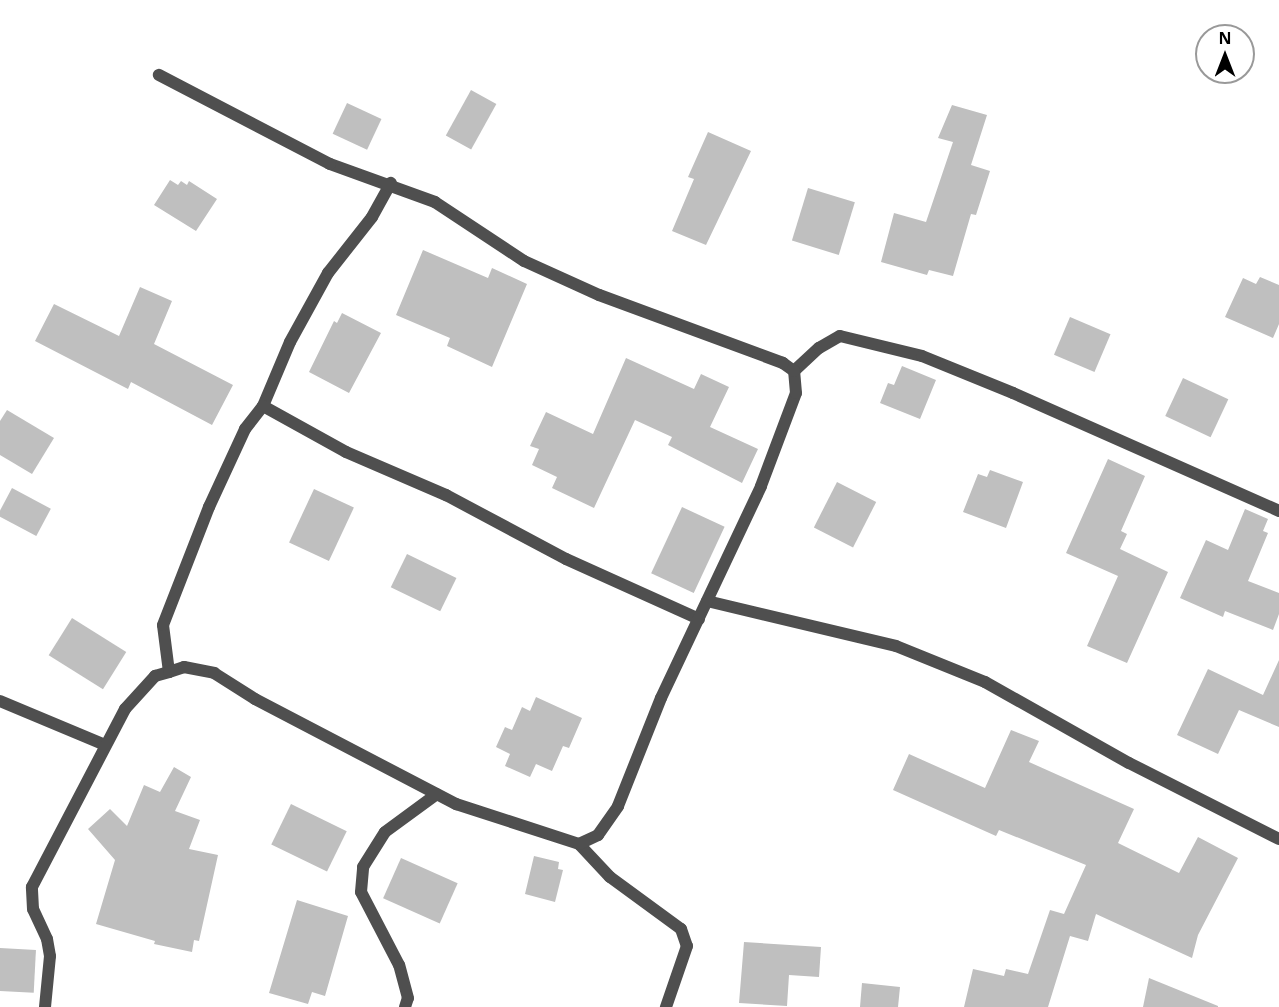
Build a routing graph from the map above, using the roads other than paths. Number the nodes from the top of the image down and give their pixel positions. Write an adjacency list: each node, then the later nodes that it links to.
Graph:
1 (159, 75): 2 (street)
2 (391, 183): 3 (street); 4 (street)
3 (794, 371): 5 (street); 6 (street)
4 (263, 406): 7 (street); 8 (street)
5 (1279, 511)
6 (707, 601): 7 (street); 12 (street)
7 (699, 619): 13 (street)
8 (169, 672): 10 (street); 11 (street)
9 (0, 701): 10 (street)
10 (105, 745): 14 (street)
11 (436, 794): 13 (street); 15 (street)
12 (1279, 839)
13 (579, 844): 16 (street)
14 (45, 1007)
15 (405, 1007)
16 (666, 1007)

